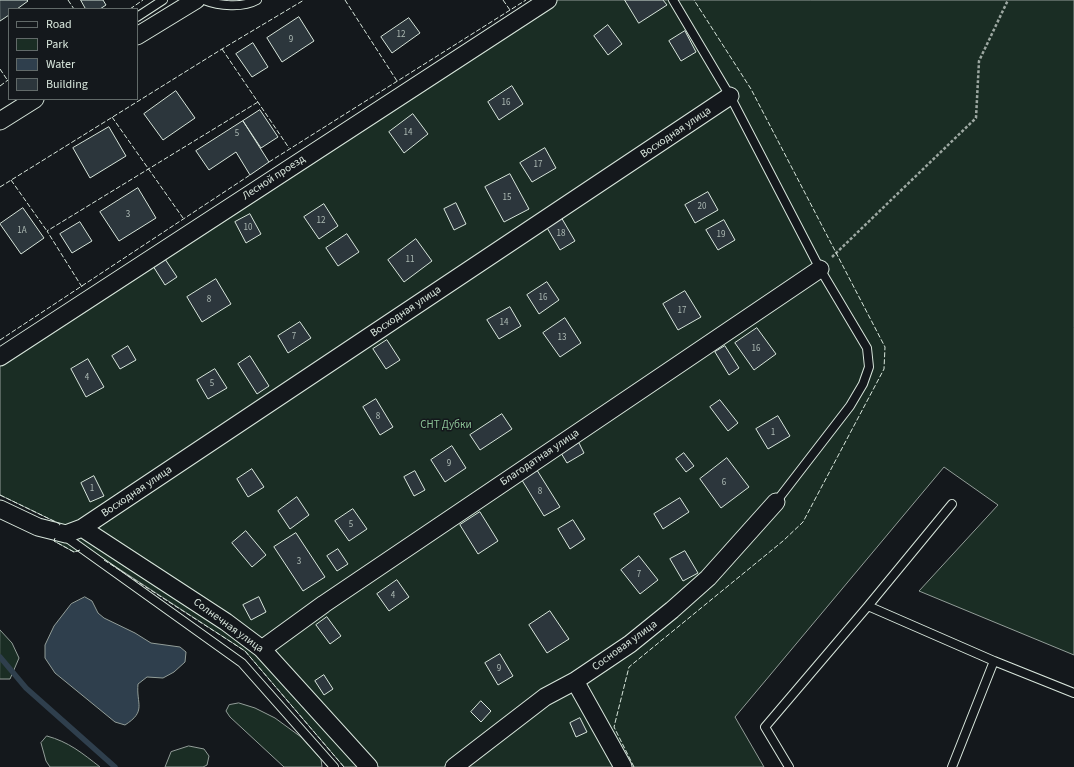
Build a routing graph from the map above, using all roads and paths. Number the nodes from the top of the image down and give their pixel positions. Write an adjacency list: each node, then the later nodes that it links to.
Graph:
1 (163, 0): 8 (lane)
2 (196, 0): 9 (street)
3 (204, 0): 4 (lane)
4 (257, 0)
5 (548, 0): 14 (street, Лесной проезд)
6 (673, 0): 10 (lane)
7 (1008, 0): 13 (path)
8 (138, 16)
9 (138, 35)
10 (730, 96): 13 (lane); 18 (street, Восходная улица)
11 (33, 100): 12 (street)
12 (0, 120)
13 (820, 269): 15 (lane); 21 (street, Благодатная улица)
14 (0, 357)
15 (776, 502): 23 (street, Сосновая улица)
16 (952, 504): 20 (lane)
17 (0, 509): 19 (street)
18 (82, 528): 19 (street, Восходная улица); 21 (street, Солнечная улица)
19 (59, 532): 25 (lane)
20 (868, 606): 22 (lane); 29 (lane)
21 (262, 649): 26 (street, Солнечная улица)
22 (994, 661): 24 (lane); 30 (lane)
23 (575, 681): 27 (street, Сосновая улица); 28 (street)
24 (1074, 693)
25 (334, 767)
26 (369, 767)
27 (454, 767)
28 (623, 767)
29 (790, 767)
30 (952, 767)

